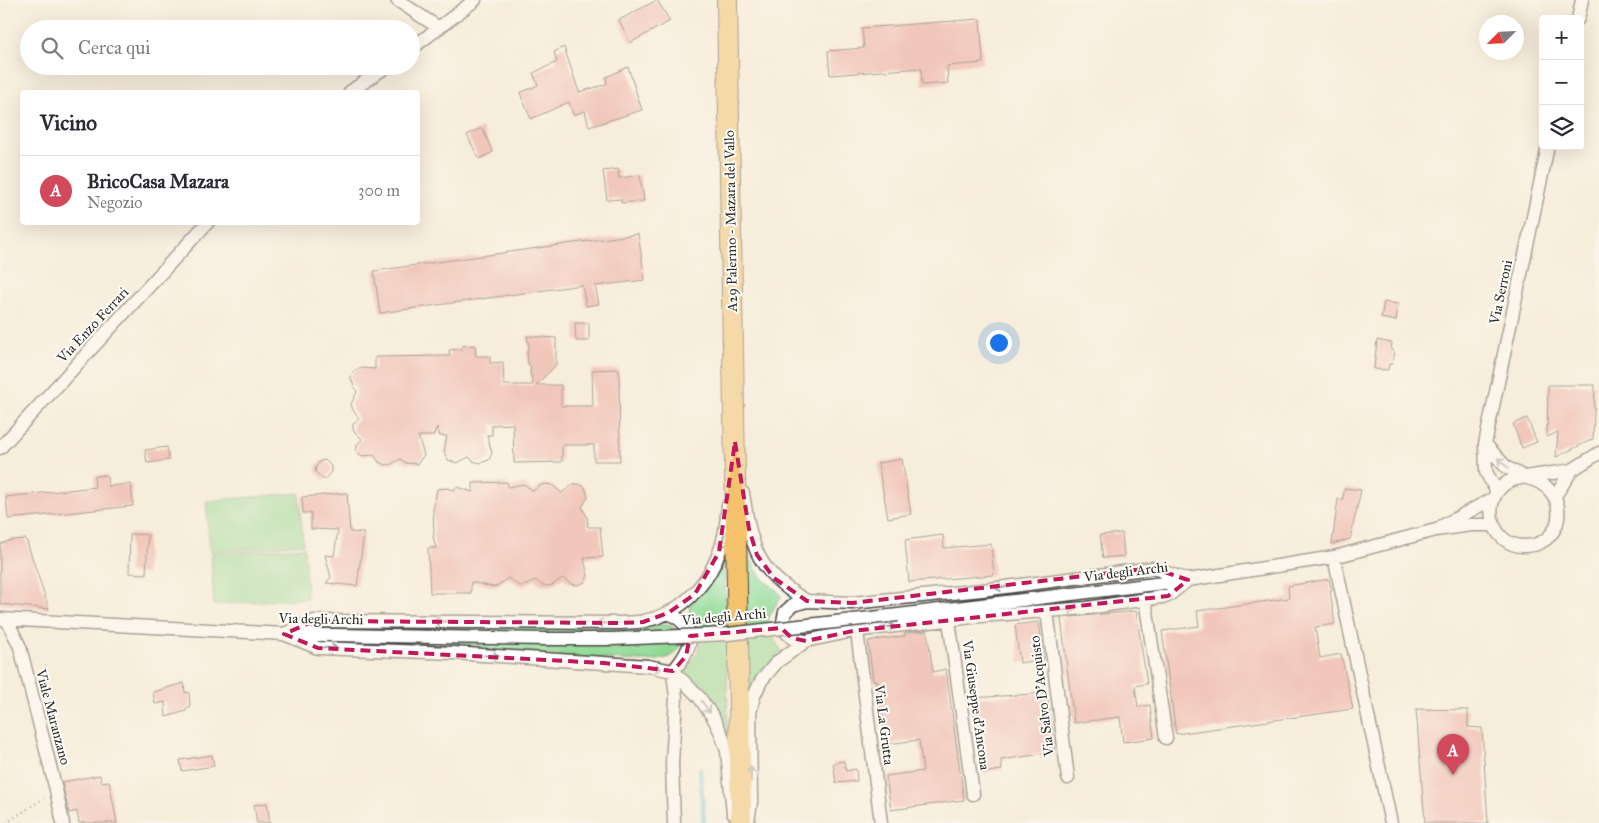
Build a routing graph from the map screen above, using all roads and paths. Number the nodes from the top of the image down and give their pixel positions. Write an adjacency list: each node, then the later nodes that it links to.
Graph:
1 (397, 0): 6 (street)
2 (475, 0): 6 (street)
3 (728, 0): 12 (main road, A29 Palermo - Mazara del Vallo)
4 (1582, 0): 5 (street)
5 (1579, 15)
6 (439, 28): 7 (street)
7 (420, 42)
8 (374, 75): 9 (street)
9 (353, 90)
10 (1547, 150): 13 (street, Via Serroni)
11 (205, 225): 14 (street, Via Enzo Ferrari)
12 (735, 442): 25 (street); 27 (street, one-way to 27); 42 (main road, A29 Palermo - Mazara del Vallo)
13 (1485, 444): 17 (street, one-way to 13); 18 (street, Via Serroni)
14 (0, 448)
15 (1599, 453): 16 (street)
16 (1572, 470): 17 (street); 19 (street)
17 (1526, 478): 18 (street); 19 (street)
18 (1495, 495): 20 (street); 21 (street, Via degli Archi)
19 (1555, 496): 20 (street)
20 (1493, 525): 21 (street, Via degli Archi)
21 (1436, 530): 22 (street, Via degli Archi)
22 (1334, 557): 23 (street, Via degli Archi); 45 (street)
23 (1188, 580): 24 (street); 25 (street, one-way to 25); 31 (street, Via degli Archi, bridge)
24 (1145, 599): 26 (street, one-way to 24); 34 (street)
25 (807, 601): 32 (street)
26 (1047, 611): 29 (street); 35 (street, Via Salvo D'Acquisto)
27 (668, 613): 31 (street, one-way to 31); 33 (street)
28 (2, 618): 31 (street, Via degli Archi); 36 (street, Viale Maranzano)
29 (949, 620): 30 (street, one-way to 29); 37 (street, Via Giuseppe d'Ancona)
30 (856, 631): 32 (street); 44 (street, Via La Grutta)
31 (284, 634): 33 (street, one-way to 33)
32 (806, 641): 43 (street, one-way to 32)
33 (673, 671): 40 (street); 41 (street, one-way to 41)
34 (1166, 738)
35 (1068, 778)
36 (56, 790): 38 (path); 39 (street, Viale Maranzano)
37 (973, 794)
38 (6, 823)
39 (63, 823)
40 (674, 823)
41 (735, 823)
42 (742, 823)
43 (748, 823)
44 (881, 823)
45 (1391, 823)

